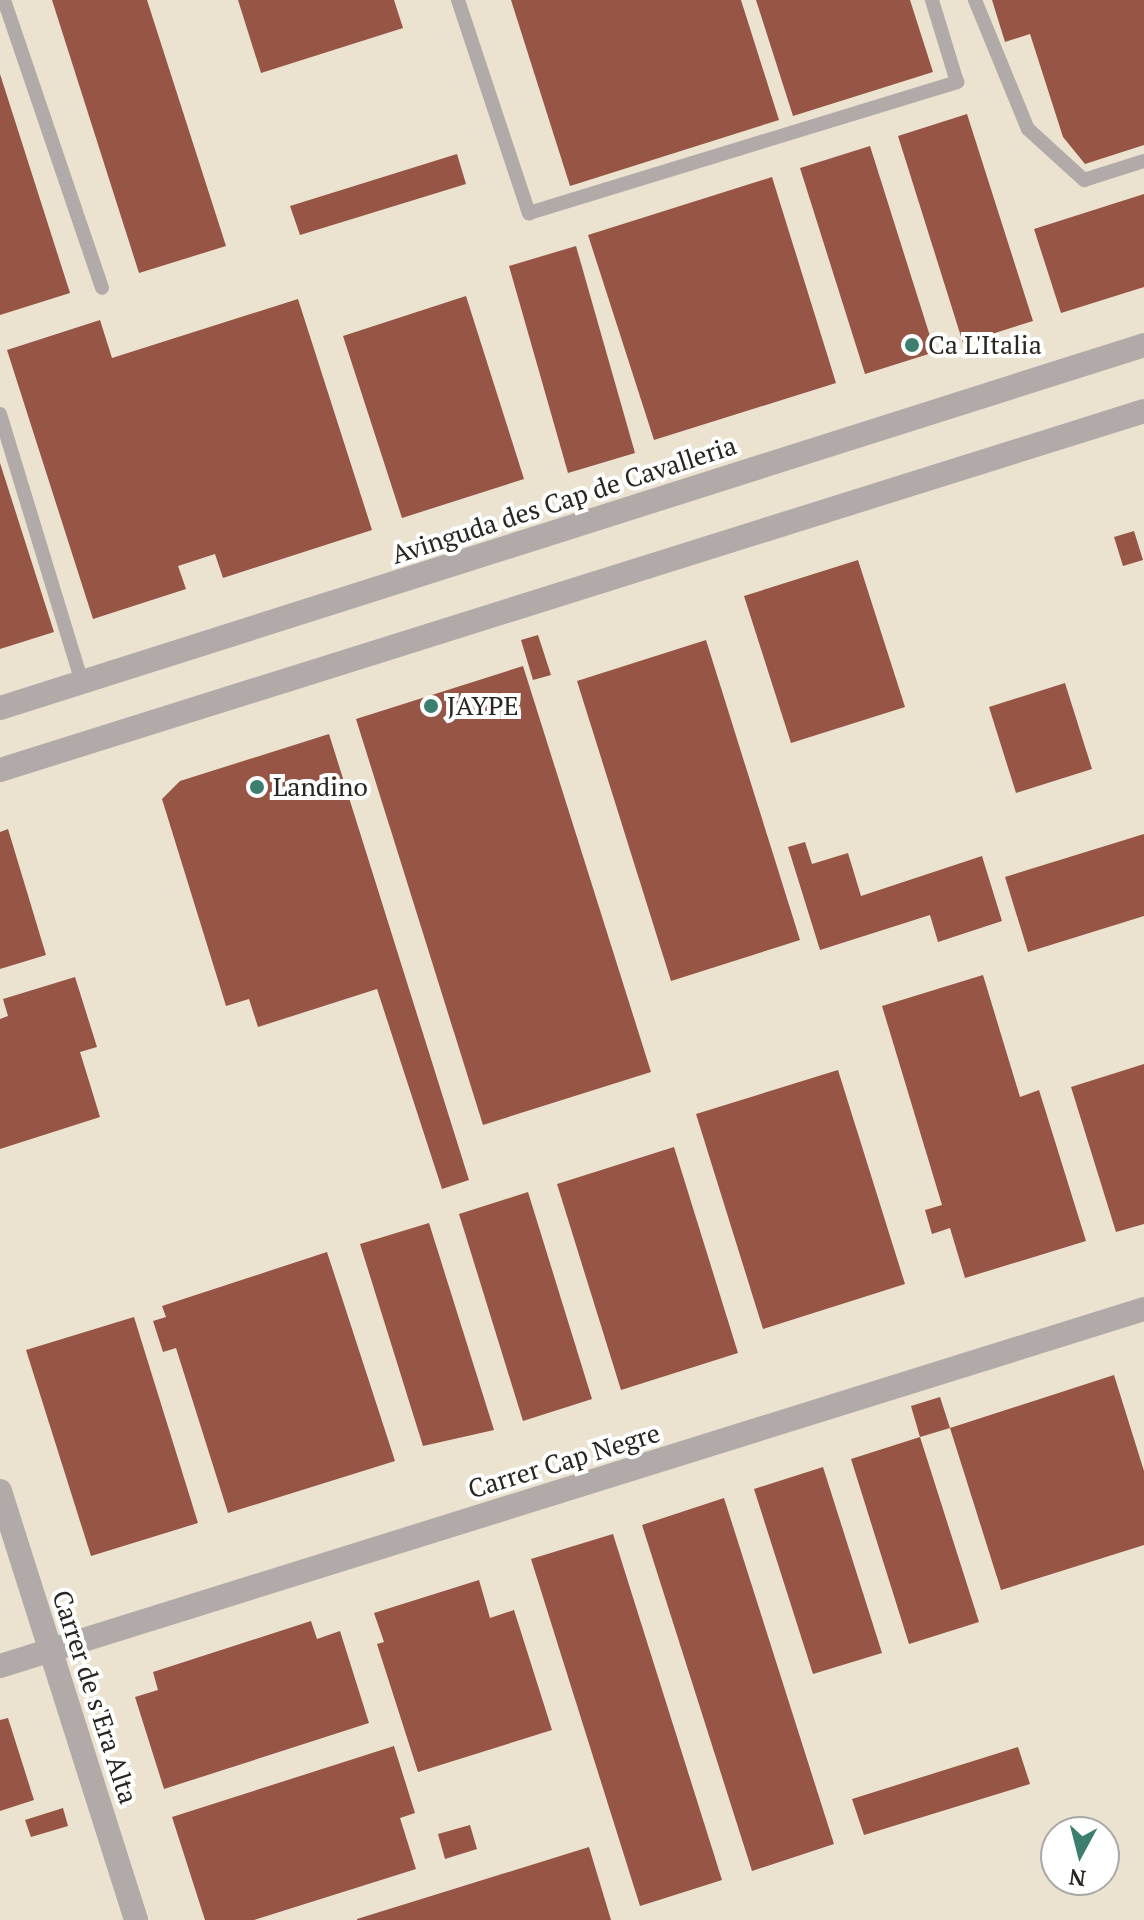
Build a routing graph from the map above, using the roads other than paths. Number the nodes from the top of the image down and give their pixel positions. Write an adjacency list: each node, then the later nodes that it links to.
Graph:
1 (4, 0): 6 (lane)
2 (458, 0): 3 (lane)
3 (932, 0)
4 (975, 0): 5 (lane)
5 (1144, 161)
6 (102, 288)
7 (1144, 345): 10 (street, Avinguda des Cap de Cavalleria)
8 (1144, 411): 12 (street)
9 (0, 414): 10 (lane)
10 (82, 683): 11 (street, Avinguda des Cap de Cavalleria)
11 (0, 708)
12 (0, 770)
13 (1144, 1309): 15 (street, Carrer Cap Negre)
14 (0, 1491): 15 (street, Carrer de s'Era Alta)
15 (50, 1650): 16 (street, Carrer Cap Negre); 17 (street, Carrer de s'Era Alta)
16 (0, 1666)
17 (136, 1920)

